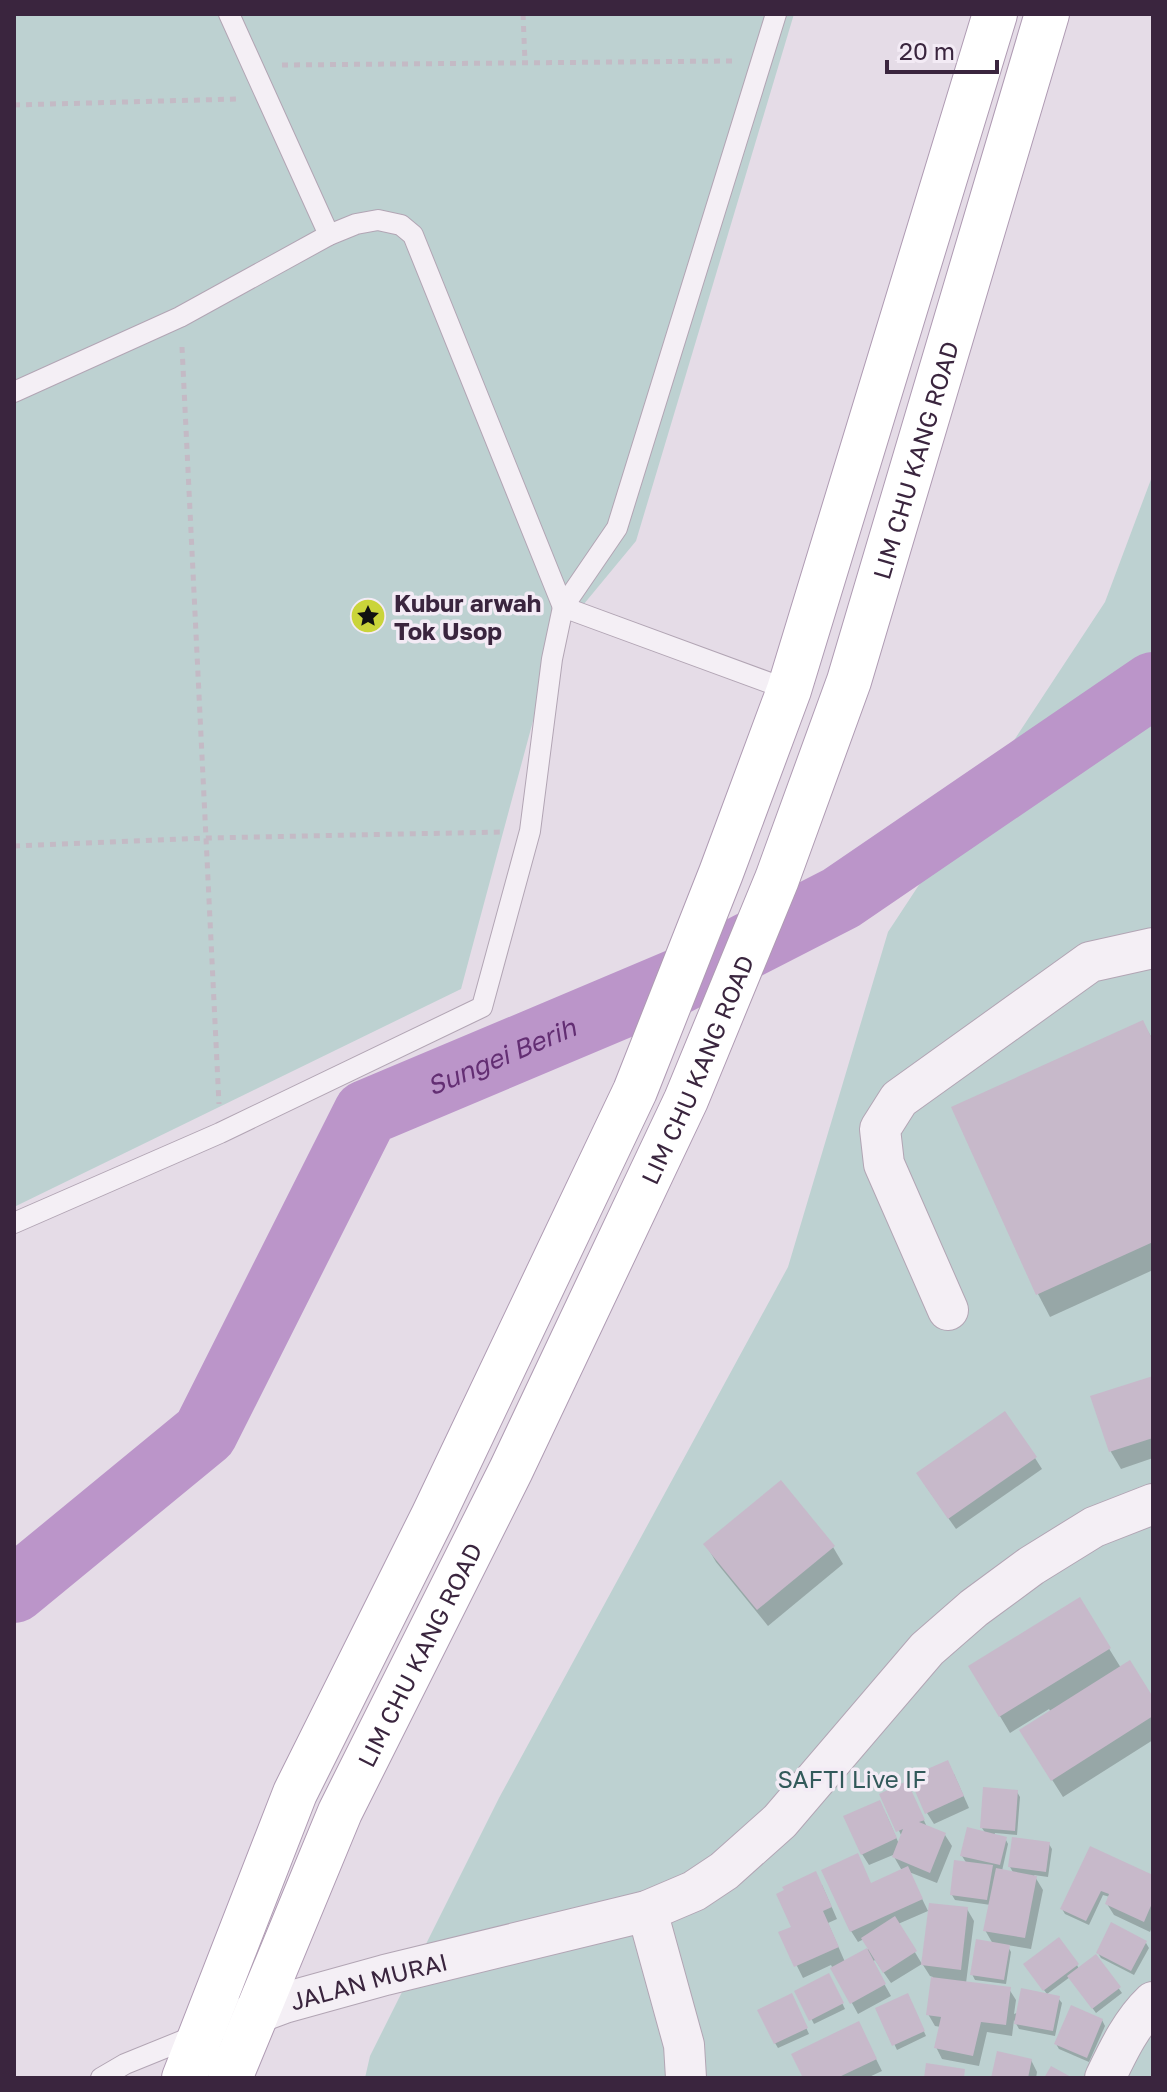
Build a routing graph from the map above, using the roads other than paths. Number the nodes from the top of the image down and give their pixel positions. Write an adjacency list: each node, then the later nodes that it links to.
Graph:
1 (229, 14): 5 (lane)
2 (776, 14): 7 (lane)
3 (995, 14): 8 (main road, LIM CHU KANG ROAD)
4 (1047, 14): 12 (main road, LIM CHU KANG ROAD)
5 (329, 235): 6 (lane); 7 (lane)
6 (14, 392)
7 (563, 607): 8 (lane); 10 (lane)
8 (789, 690): 14 (main road, LIM CHU KANG ROAD)
9 (1153, 948): 11 (street)
10 (14, 1223)
11 (948, 1310)
12 (511, 1470): 14 (main road); 17 (main road, LIM CHU KANG ROAD)
13 (1153, 1504): 15 (street, JALAN MURAI)
14 (433, 1516): 18 (main road, LIM CHU KANG ROAD)
15 (647, 1911): 17 (street, JALAN MURAI); 22 (street)
16 (1153, 2002): 23 (street)
17 (257, 2013): 18 (street, JALAN MURAI); 21 (main road, LIM CHU KANG ROAD)
18 (201, 2033): 19 (lane, JALAN MURAI); 20 (main road, LIM CHU KANG ROAD)
19 (101, 2078)
20 (184, 2078)
21 (230, 2078)
22 (686, 2078)
23 (1105, 2078)

